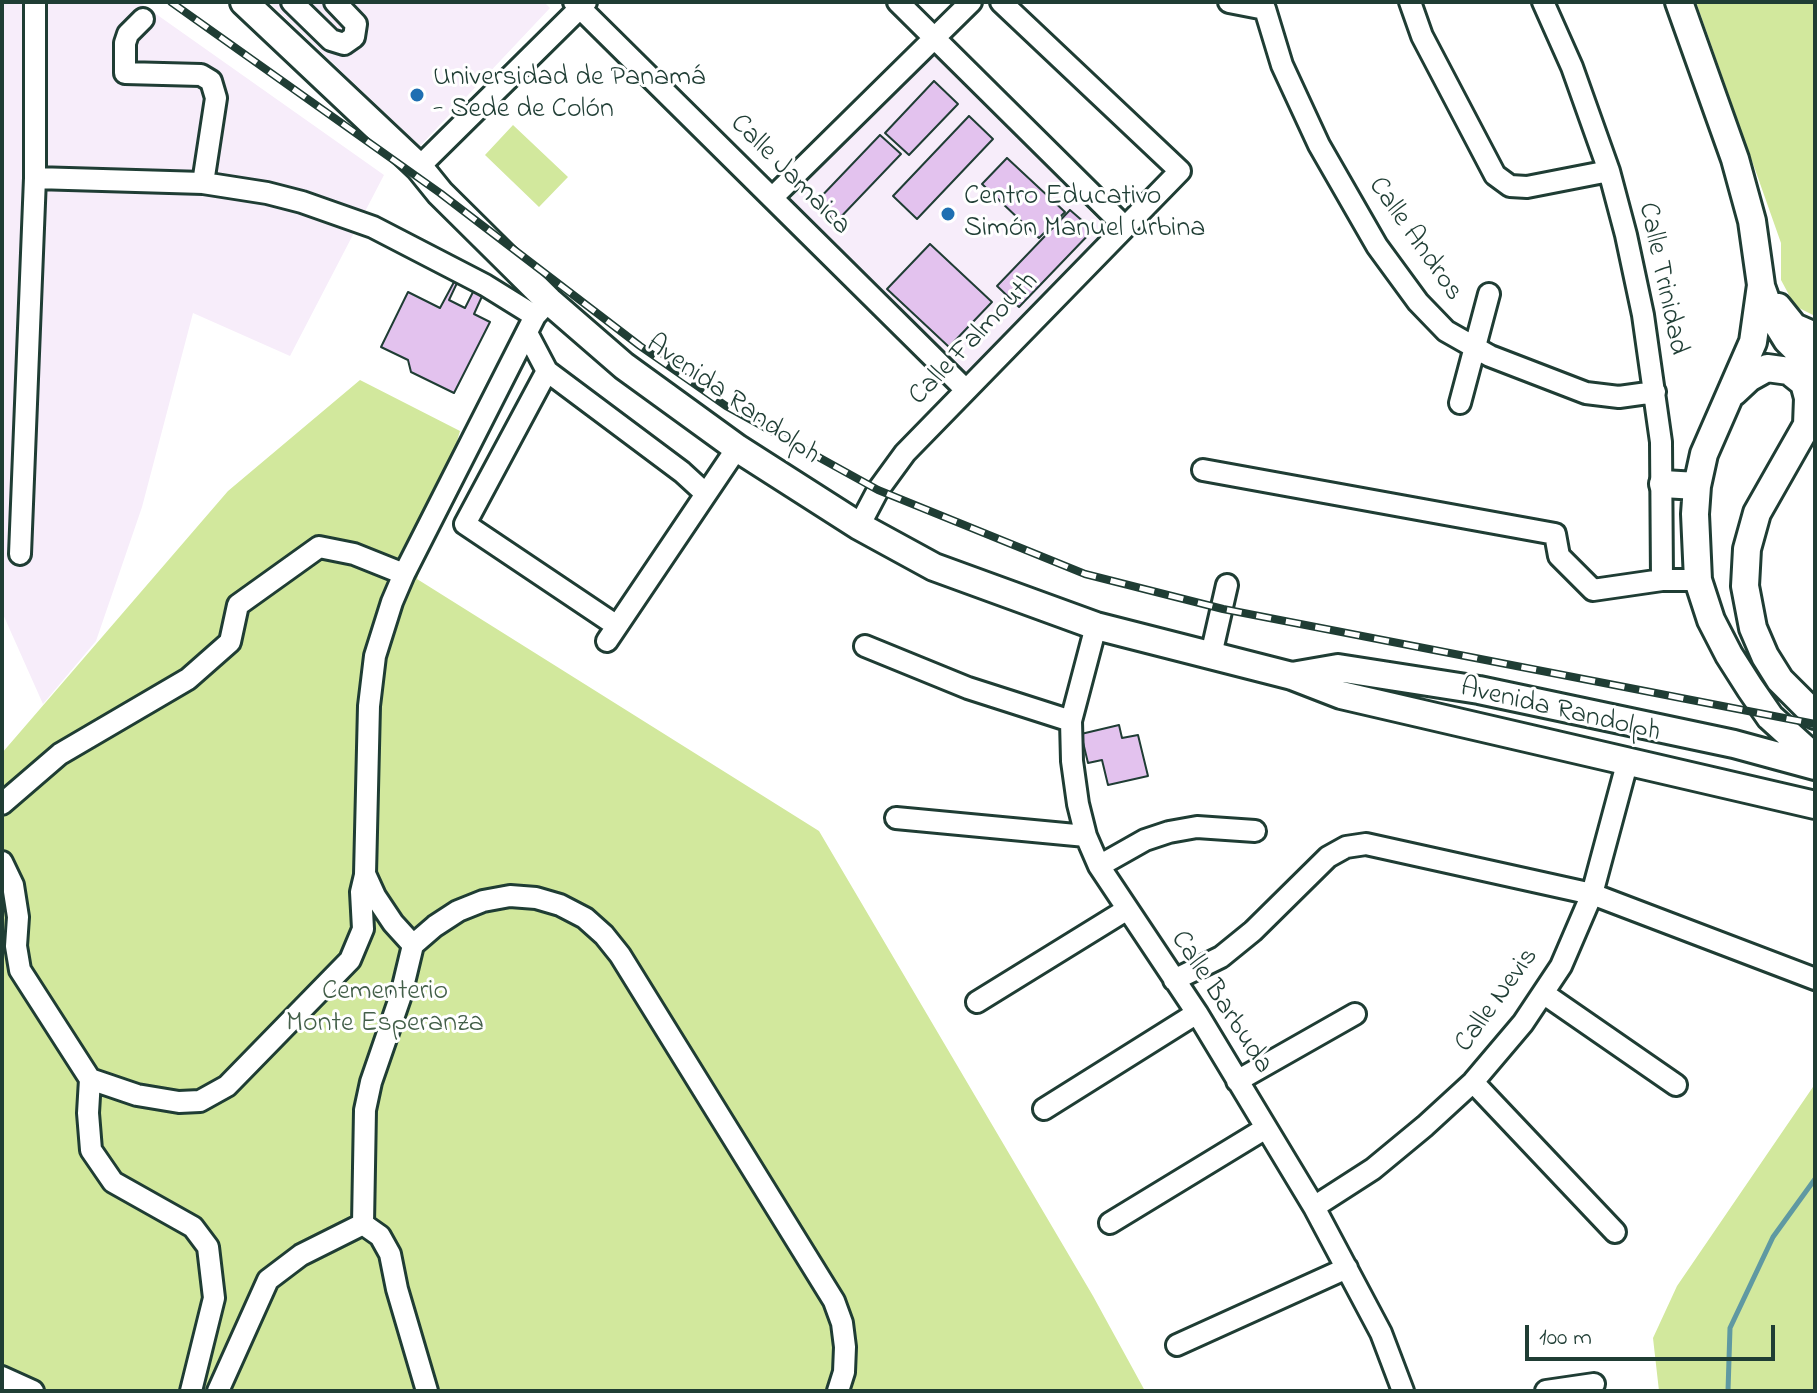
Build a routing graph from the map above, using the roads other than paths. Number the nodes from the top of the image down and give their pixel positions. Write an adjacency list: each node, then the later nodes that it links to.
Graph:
1 (35, 2): 18 (street)
2 (244, 2): 16 (main road, Avenida Randolph)
3 (292, 2): 4 (street)
4 (335, 2)
5 (898, 2): 15 (street)
6 (971, 2): 15 (street)
7 (1001, 2): 21 (street, Calle Falmouth)
8 (1229, 2): 13 (street, Calle Andros)
9 (1410, 2): 17 (street)
10 (1543, 2): 17 (street, Calle Trinidad)
11 (1679, 2): 22 (main road)
12 (580, 4): 16 (street); 20 (street, Calle Jamaica)
13 (1265, 5): 26 (street, Calle Andros)
14 (143, 19): 19 (street)
15 (934, 38): 20 (street); 21 (street)
16 (419, 167): 24 (main road, Avenida Randolph)
17 (1609, 171): 30 (street, Calle Trinidad)
18 (35, 178): 19 (street); 40 (street)
19 (203, 183): 24 (street)
20 (772, 198): 29 (street, Calle Jamaica)
21 (1125, 227): 29 (street, Calle Falmouth)
22 (1761, 285): 25 (main road); 27 (main road); 31 (main road)
23 (1489, 294): 26 (street)
24 (537, 316): 28 (street); 34 (main road, Avenida Randolph); 41 (street)
25 (1815, 336)
26 (1476, 348): 30 (street, Calle Andros); 32 (street)
27 (1815, 368)
28 (547, 371): 38 (street); 38 (street)
29 (965, 389): 39 (street, Calle Falmouth)
30 (1655, 392): 36 (street, Calle Trinidad)
31 (1730, 395): 33 (main road); 37 (main road)
32 (1460, 403)
33 (1811, 418): 49 (main road)
34 (737, 448): 38 (street); 39 (main road, Avenida Randolph)
35 (1203, 470): 42 (street)
36 (1663, 484): 37 (main road); 42 (street, Calle Trinidad)
37 (1697, 486): 43 (main road)
38 (706, 494)
39 (859, 526): 45 (main road, Avenida Randolph)
40 (20, 554)
41 (404, 574): 54 (street); 61 (street)
42 (1662, 580): 43 (street)
43 (1698, 580): 51 (main road)
44 (1227, 585): 47 (street)
45 (1096, 626): 47 (main road, Avenida Randolph); 50 (street, Calle Barbuda)
46 (865, 646): 50 (street)
47 (1211, 655): 48 (main road, Avenida Randolph)
48 (1292, 676): 52 (main road, Avenida Randolph); 53 (main road, Avenida Randolph)
49 (1815, 715)
50 (1071, 721): 58 (street, Calle Barbuda)
51 (1815, 758)
52 (1628, 760): 55 (main road, Avenida Randolph); 62 (street, Calle Nevis)
53 (1815, 766)
54 (2, 804)
55 (1815, 805)
56 (896, 818): 58 (street)
57 (1255, 831): 60 (street)
58 (1086, 836): 60 (street, Calle Barbuda)
59 (2, 862): 71 (street)
60 (1099, 866): 63 (street, Calle Barbuda)
61 (365, 874): 64 (street); 71 (street)
62 (1592, 894): 65 (street); 66 (street); 67 (street, Calle Nevis)
63 (1126, 910): 66 (street, Calle Barbuda); 68 (street)
64 (413, 945): 79 (street); 89 (street)
65 (1815, 979)
66 (1174, 980): 69 (street, Calle Barbuda)
67 (1543, 993): 73 (street, Calle Nevis); 74 (street)
68 (977, 1002)
69 (1197, 1013): 72 (street, Calle Barbuda); 75 (street)
70 (1355, 1014): 72 (street)
71 (90, 1079): 86 (street)
72 (1237, 1081): 76 (street, Calle Barbuda)
73 (1473, 1082): 77 (street, Calle Nevis); 80 (street)
74 (1676, 1085)
75 (1044, 1109)
76 (1266, 1128): 77 (street, Calle Barbuda); 78 (street)
77 (1314, 1207): 81 (street, Calle Barbuda)
78 (1110, 1223)
79 (363, 1224): 87 (street); 88 (street)
80 (1615, 1232)
81 (1347, 1268): 82 (street); 90 (street, Calle Barbuda)
82 (1177, 1345)
83 (2, 1377): 85 (street)
84 (1594, 1384): 91 (street)
85 (33, 1391)
86 (191, 1391)
87 (218, 1391)
88 (427, 1391)
89 (838, 1391)
90 (1403, 1391)
91 (1546, 1391)

